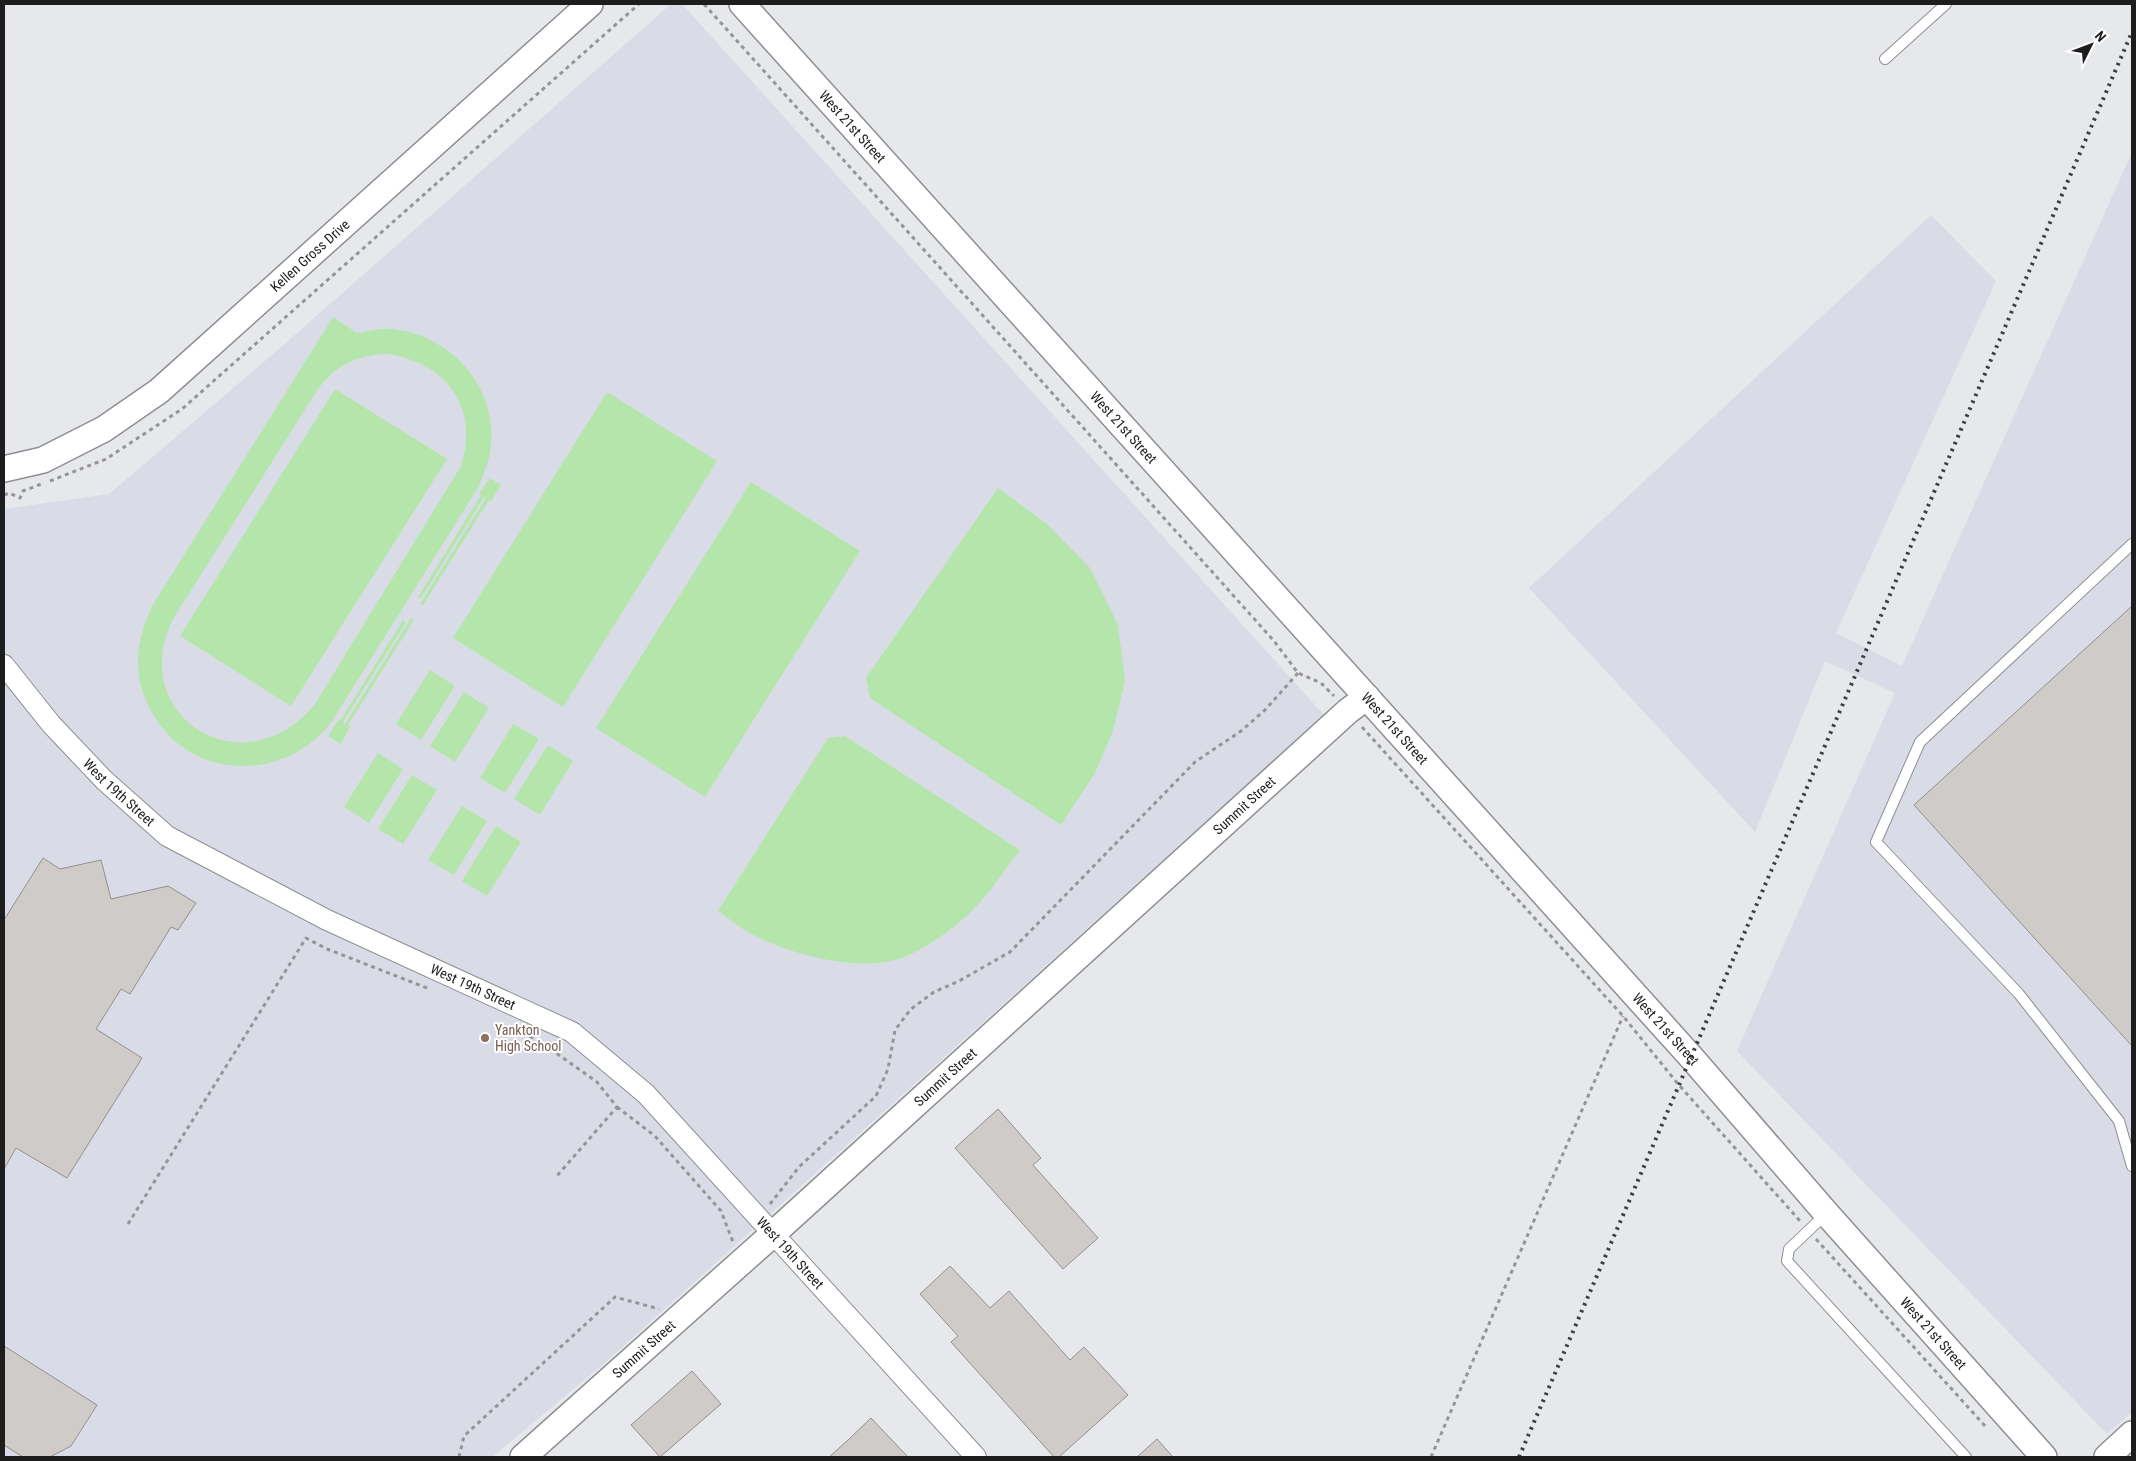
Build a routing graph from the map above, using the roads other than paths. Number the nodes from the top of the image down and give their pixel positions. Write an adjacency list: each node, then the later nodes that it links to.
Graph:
1 (590, 4): 5 (street, Kellen Gross Drive)
2 (742, 4): 8 (street, West 21st Street)
3 (1946, 4): 4 (lane)
4 (1885, 59)
5 (4, 469)
6 (2132, 544): 9 (lane)
7 (4, 665): 11 (street, West 19th Street)
8 (1367, 697): 10 (street, West 21st Street); 11 (street, Summit Street)
9 (2132, 1166)
10 (1827, 1214): 14 (lane); 15 (street, West 21st Street)
11 (767, 1225): 12 (street, Summit Street); 13 (street, West 19th Street)
12 (523, 1457)
13 (976, 1457)
14 (1966, 1457)
15 (2044, 1457)

